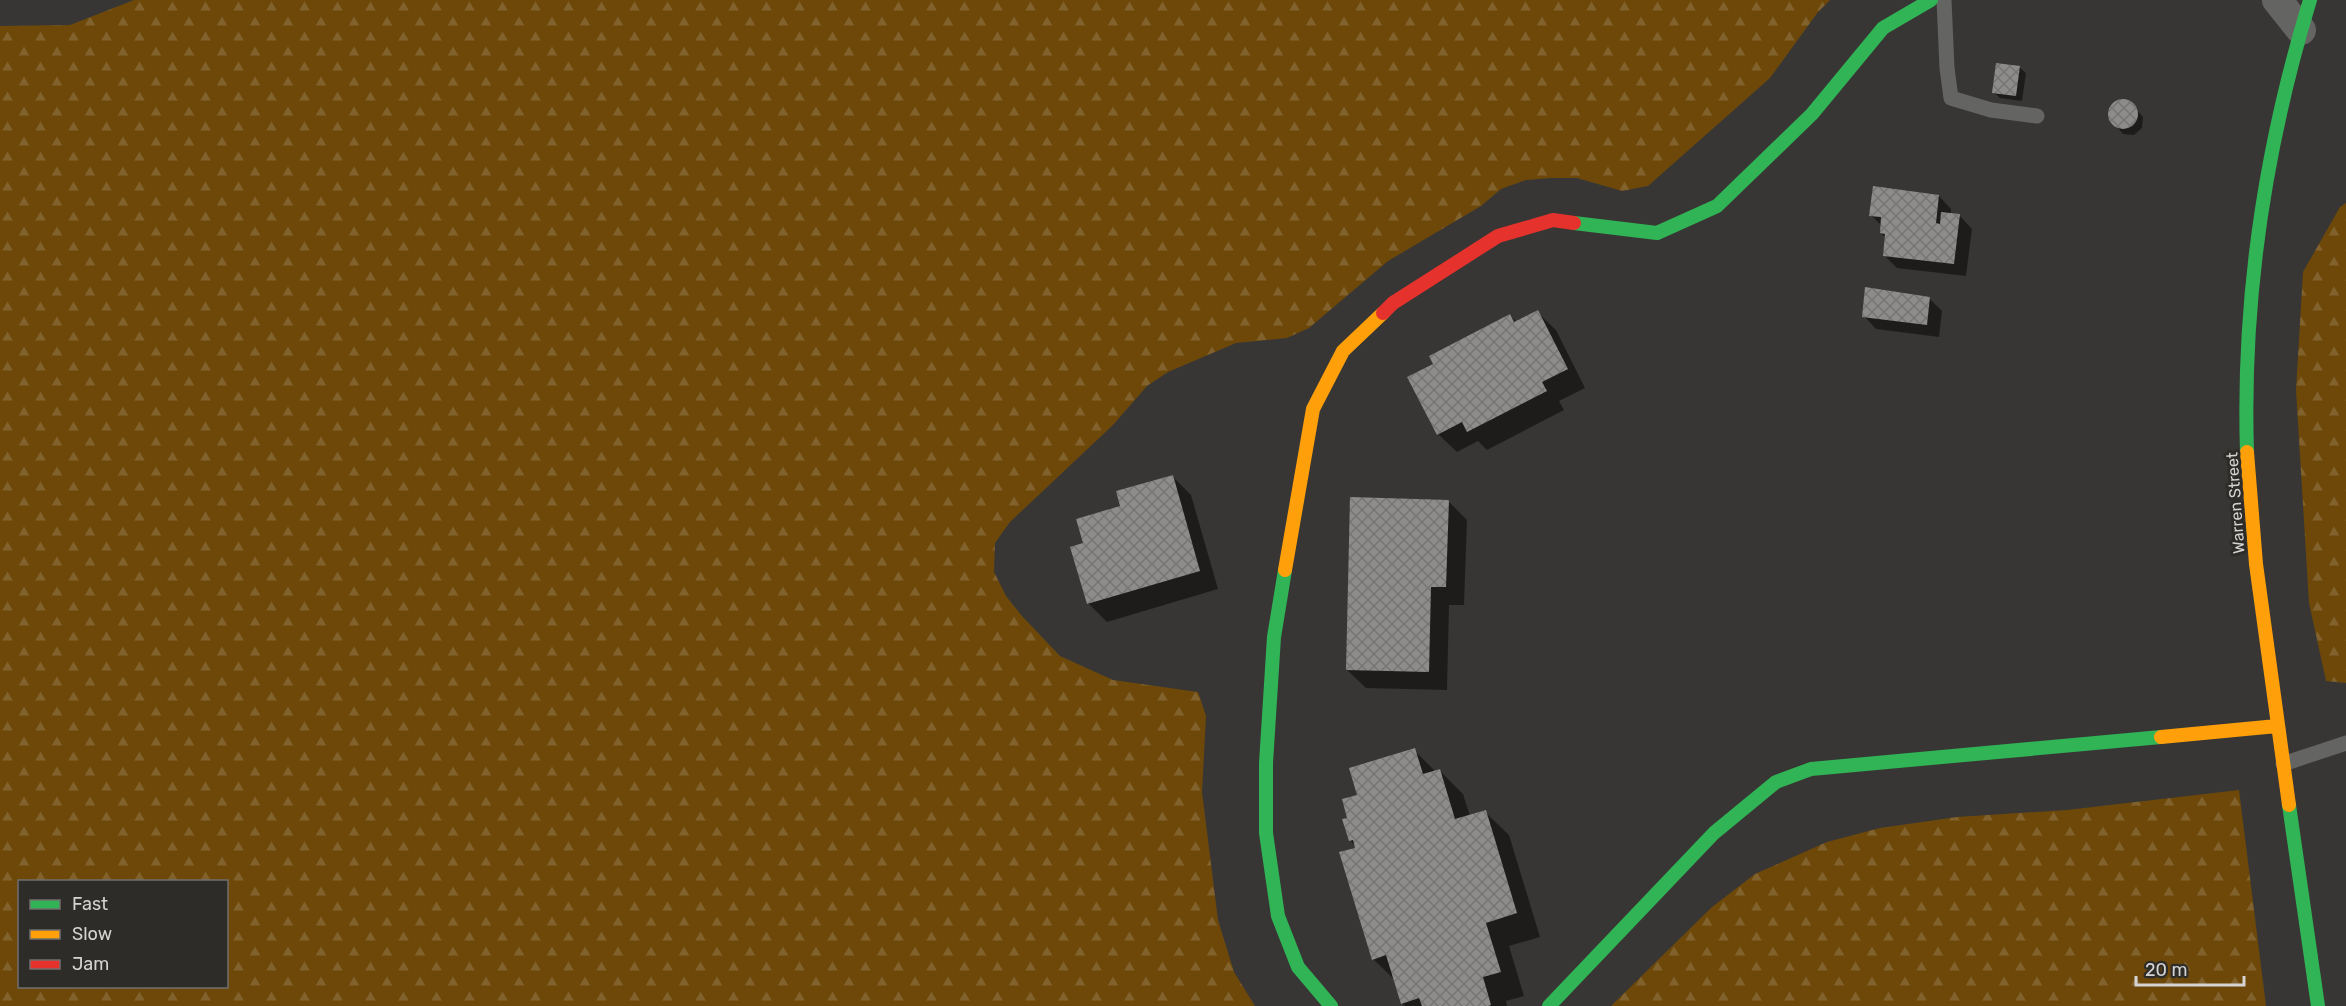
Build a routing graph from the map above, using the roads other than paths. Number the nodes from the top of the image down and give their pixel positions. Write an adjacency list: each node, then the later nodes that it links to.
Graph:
1 (1931, 0): 10 (street)
2 (1944, 0): 6 (lane)
3 (2277, 0): 5 (street)
4 (2310, 0): 5 (street, Warren Street)
5 (2301, 30): 7 (street, Warren Street)
6 (2037, 116)
7 (2277, 726): 9 (street, Warren Street); 11 (street)
8 (2346, 743): 9 (lane)
9 (2283, 764): 12 (street, Warren Street)
10 (1331, 1006)
11 (1549, 1006)
12 (2318, 1006)

